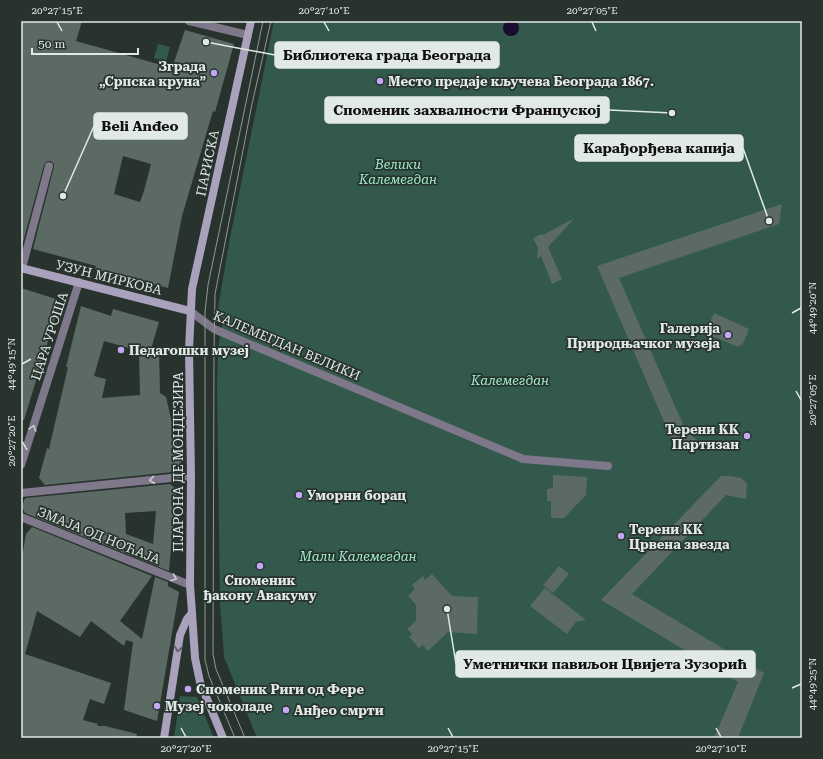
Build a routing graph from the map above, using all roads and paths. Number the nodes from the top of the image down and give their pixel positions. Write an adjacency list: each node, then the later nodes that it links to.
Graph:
1 (189, 21): 3 (street)
2 (251, 21): 3 (street, ПАРИСКА)
3 (248, 35): 7 (street, ПАРИСКА)
4 (49, 166): 5 (street)
5 (22, 268): 6 (street, УЗУН МИРКОВА)
6 (79, 282): 7 (street, УЗУН МИРКОВА); 8 (street, ЦАРА УРОША, one-way to 6)
7 (190, 311): 9 (street, КАЛЕМЕГДАН ВЕЛИКИ); 10 (street, ПЈАРОНА ДЕ МОНДЕЗИРА)
8 (21, 465)
9 (608, 466)
10 (191, 476): 11 (street, one-way to 11); 13 (street, ПЈАРОНА ДЕ МОНДЕЗИРА)
11 (21, 493)
12 (21, 516): 13 (street, ЗМАЈА ОД НОЋАЈА, one-way to 13)
13 (190, 585): 14 (street, ПЈАРОНА ДЕ МОНДЕЗИРА)
14 (192, 613): 15 (street, one-way to 15); 16 (street, ПЈАРОНА ДЕ МОНДЕЗИРА)
15 (164, 738)
16 (223, 738)

